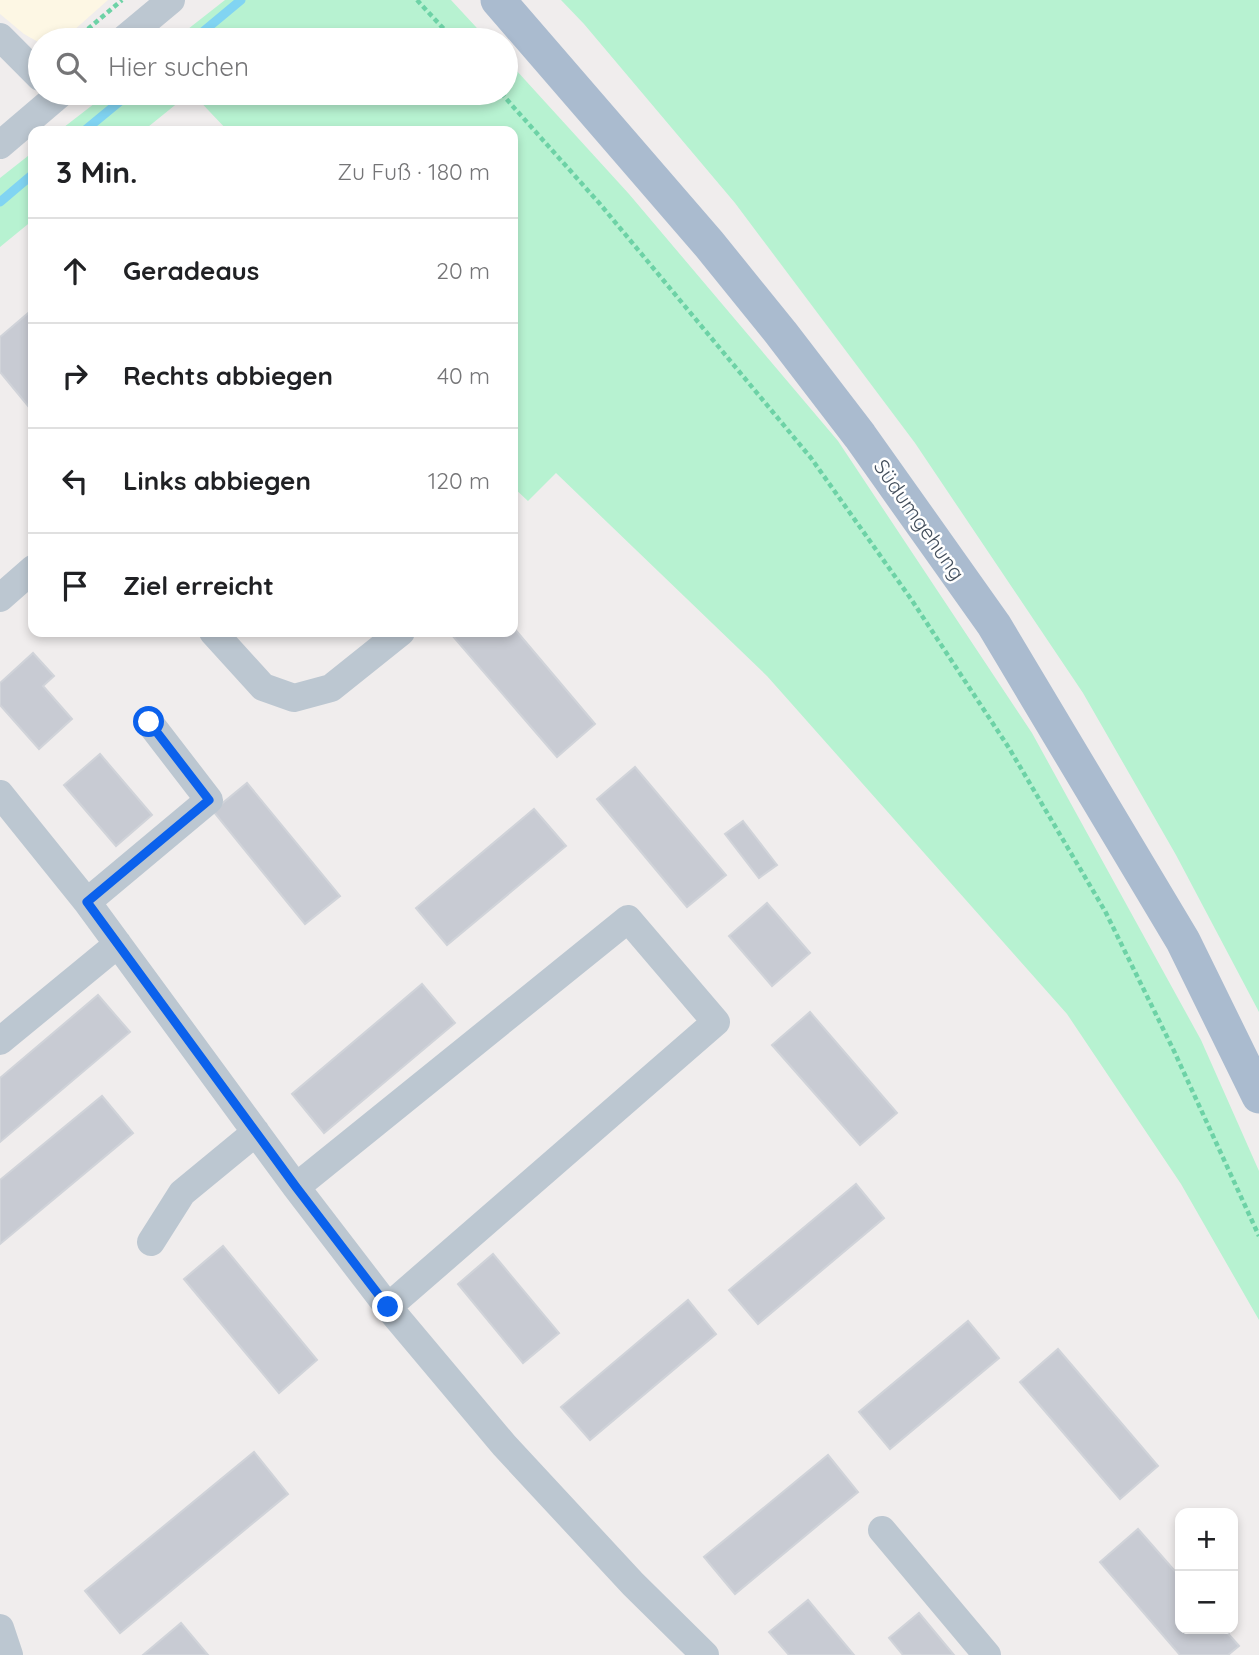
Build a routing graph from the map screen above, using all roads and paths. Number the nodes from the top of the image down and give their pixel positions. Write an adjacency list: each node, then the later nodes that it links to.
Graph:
1 (122, 0): 5 (path)
2 (171, 0): 6 (street)
3 (417, 0): 7 (path)
4 (498, 0): 22 (main road, Südumgehung)
5 (89, 28)
6 (137, 28)
7 (443, 28)
8 (0, 37): 9 (street)
9 (28, 65)
10 (39, 105): 12 (street)
11 (512, 105): 25 (path)
12 (0, 145)
13 (28, 573): 14 (street)
14 (0, 598)
15 (218, 637): 16 (street)
16 (395, 637)
17 (149, 722): 19 (street)
18 (1, 797): 19 (street)
19 (87, 902): 20 (street)
20 (118, 944): 21 (street); 23 (street)
21 (0, 1041)
22 (1259, 1096)
23 (256, 1132): 24 (street); 26 (street)
24 (296, 1187): 27 (street); 27 (street)
25 (1259, 1236)
26 (151, 1242)
27 (388, 1307): 31 (street)
28 (882, 1530): 32 (street)
29 (0, 1628): 30 (street)
30 (9, 1655)
31 (705, 1655)
32 (987, 1655)

